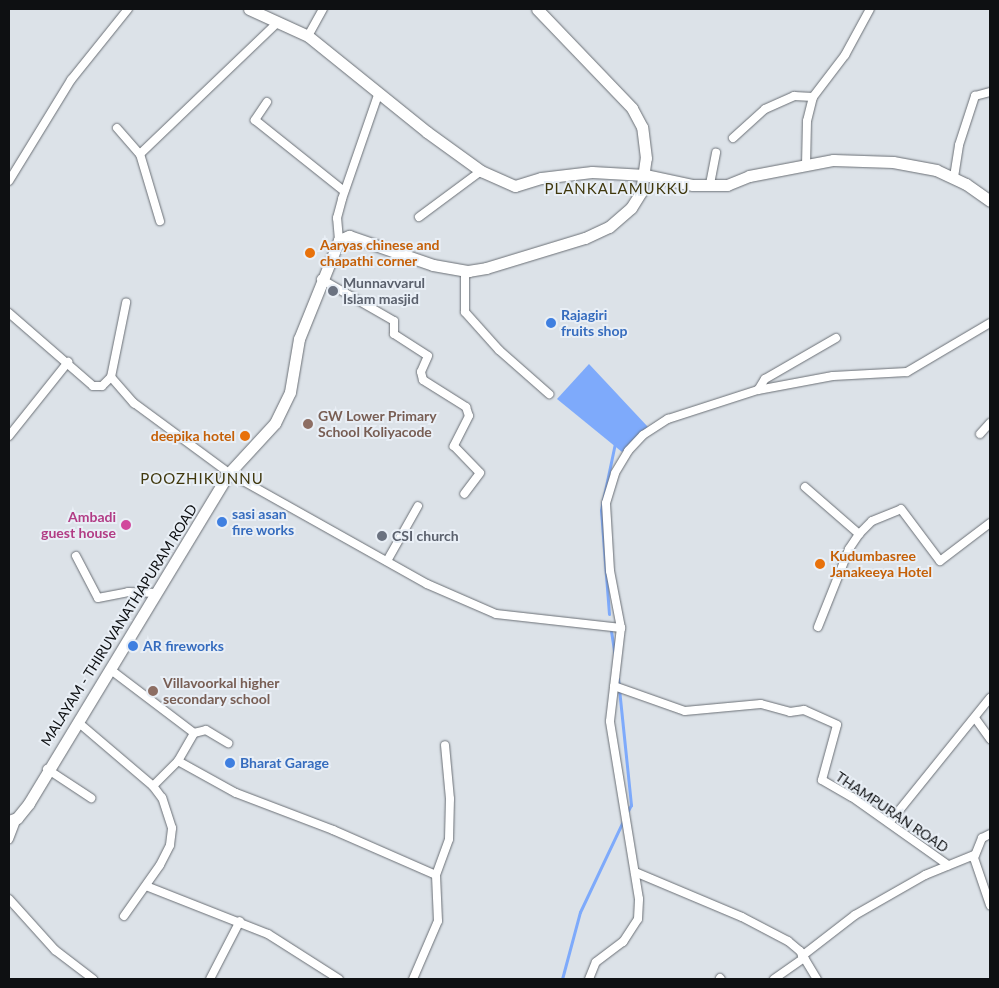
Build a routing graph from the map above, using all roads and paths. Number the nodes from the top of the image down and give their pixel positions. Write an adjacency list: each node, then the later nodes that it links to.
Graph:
1 (128, 9): 20 (street)
2 (249, 9): 6 (main road)
3 (323, 9): 7 (street)
4 (537, 9): 18 (main road)
5 (870, 9): 10 (street)
6 (277, 23): 7 (main road); 15 (street)
7 (308, 36): 9 (main road)
8 (990, 92): 19 (street)
9 (378, 95): 17 (main road); 22 (street)
10 (813, 96): 13 (street); 16 (street)
11 (267, 102): 22 (street)
12 (116, 128): 15 (street)
13 (732, 138)
14 (716, 153): 21 (street)
15 (140, 154): 25 (street)
16 (806, 165): 19 (main road); 21 (main road)
17 (481, 171): 18 (main road); 24 (street)
18 (645, 175): 21 (main road); 27 (main road)
19 (954, 177): 23 (main road)
20 (9, 181)
21 (710, 184)
22 (344, 191): 26 (street)
23 (990, 201)
24 (420, 217)
25 (160, 221)
26 (339, 240): 27 (main road); 28 (main road, MALAYAM - THIRUVANATHAPURAM ROAD)
27 (465, 270): 36 (street)
28 (321, 279): 40 (main road, MALAYAM - THIRUVANATHAPURAM ROAD); 42 (street)
29 (126, 303): 34 (street)
30 (9, 312): 33 (street)
31 (990, 323): 35 (street)
32 (836, 338): 35 (street)
33 (68, 362): 34 (street); 39 (street)
34 (111, 377): 40 (street)
35 (758, 390): 49 (street)
36 (549, 394)
37 (990, 423): 38 (street)
38 (980, 434)
39 (9, 436)
40 (229, 473): 47 (street); 48 (main road, MALAYAM - THIRUVANATHAPURAM ROAD)
41 (805, 487): 45 (street)
42 (464, 494)
43 (418, 506): 47 (street)
44 (990, 523): 45 (street)
45 (859, 534): 50 (street)
46 (76, 556): 48 (street)
47 (387, 561): 49 (street)
48 (157, 593): 51 (main road, MALAYAM - THIRUVANATHAPURAM ROAD)
49 (621, 628): 52 (street)
50 (818, 628)
51 (111, 670): 55 (main road, MALAYAM - THIRUVANATHAPURAM ROAD); 56 (street)
52 (615, 686): 65 (street, THAMPURAN ROAD); 70 (street)
53 (990, 698): 54 (street)
54 (975, 718): 57 (street); 65 (street)
55 (79, 723): 61 (main road, MALAYAM - THIRUVANATHAPURAM ROAD); 62 (street)
56 (194, 733): 58 (street); 60 (street)
57 (990, 739)
58 (228, 743)
59 (445, 745): 71 (street)
60 (178, 761): 62 (street); 71 (street)
61 (47, 769): 63 (street); 64 (main road, MALAYAM - THIRUVANATHAPURAM ROAD)
62 (153, 786): 72 (street)
63 (91, 798)
64 (13, 820): 67 (street)
65 (889, 823): 69 (street, THAMPURAN ROAD)
66 (990, 834): 68 (street)
67 (9, 839)
68 (974, 855): 69 (street); 74 (street)
69 (948, 865): 77 (street)
70 (635, 872): 77 (street); 82 (street)
71 (436, 875): 81 (street)
72 (146, 886): 75 (street); 76 (street)
73 (9, 899): 78 (street)
74 (990, 905)
75 (124, 916)
76 (240, 921): 79 (street); 80 (street)
77 (803, 957): 83 (street); 84 (street)
78 (93, 979)
79 (210, 979)
80 (339, 979)
81 (413, 979)
82 (589, 979)
83 (774, 979)
84 (817, 979)

